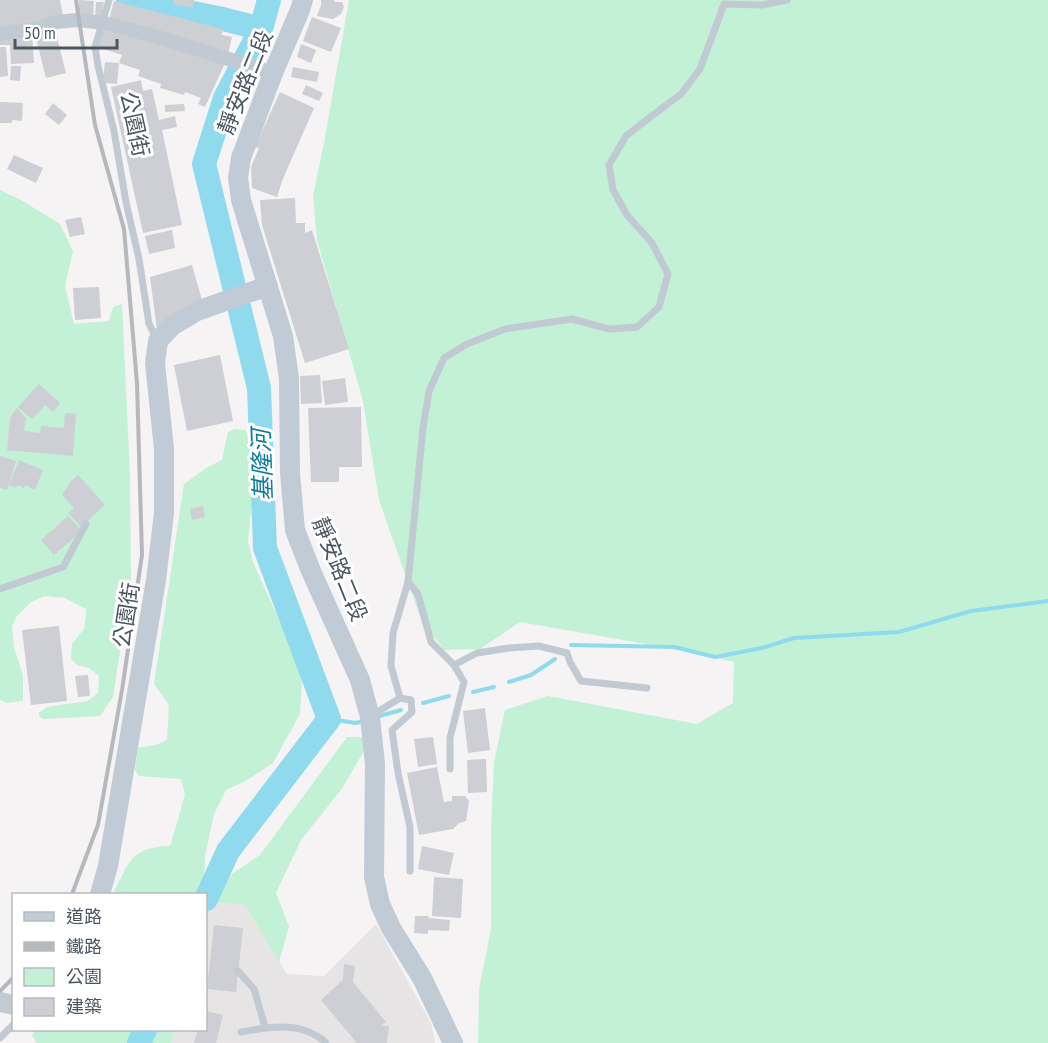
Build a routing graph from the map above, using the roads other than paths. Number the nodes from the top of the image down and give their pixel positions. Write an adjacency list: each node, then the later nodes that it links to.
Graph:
1 (109, 0): 4 (lane, 公園街)
2 (303, 0): 6 (main road, 靜安路二段)
3 (787, 0): 10 (lane)
4 (102, 23): 5 (street); 6 (street); 8 (lane, 公園街)
5 (0, 34)
6 (273, 73): 7 (main road, 靜安路二段)
7 (268, 286): 8 (main road); 15 (main road, 靜安路二段)
8 (158, 341): 18 (main road, 公園街)
9 (86, 524): 11 (lane)
10 (408, 582): 12 (lane); 14 (lane)
11 (0, 589)
12 (454, 665): 13 (lane); 16 (lane)
13 (647, 688)
14 (400, 698): 15 (lane); 17 (lane)
15 (370, 723): 25 (main road, 靜安路二段)
16 (450, 770)
17 (410, 871)
18 (100, 893)
19 (238, 971): 21 (lane)
20 (12, 1026): 23 (lane)
21 (265, 1027): 22 (lane); 24 (lane)
22 (241, 1032)
23 (0, 1038)
24 (326, 1043)
25 (453, 1043)

